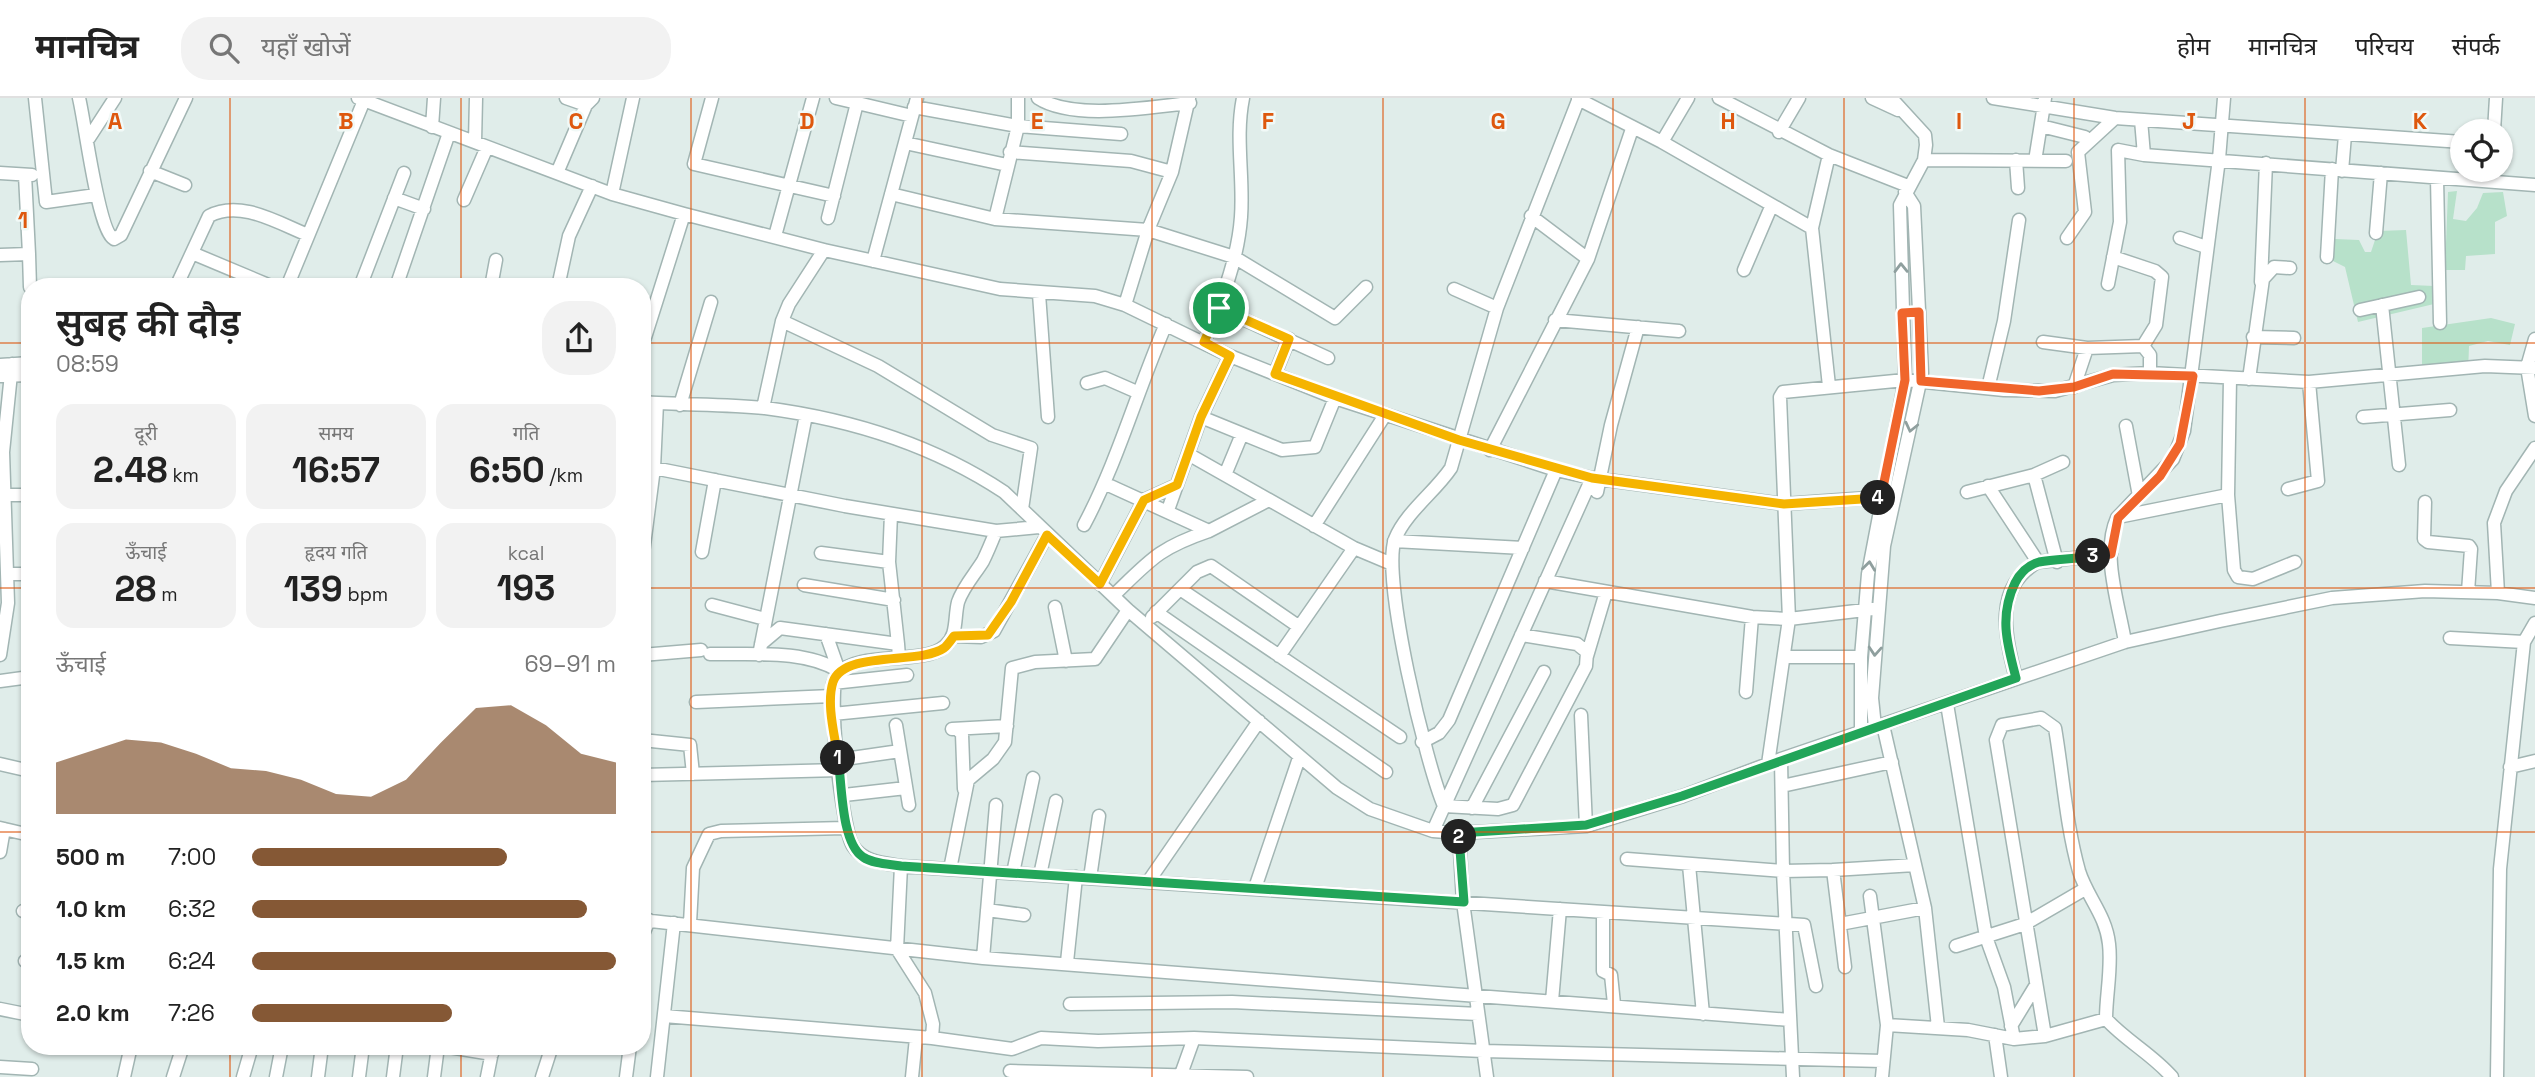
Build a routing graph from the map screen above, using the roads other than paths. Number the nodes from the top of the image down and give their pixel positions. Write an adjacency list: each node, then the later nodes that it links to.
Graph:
1 (35, 98): 67 (street)
2 (79, 98): 44 (street)
3 (115, 98): 44 (street)
4 (186, 98): 60 (street)
5 (434, 98): 36 (street)
6 (476, 98): 48 (street)
7 (566, 98): 26 (street)
8 (633, 98): 77 (street)
9 (712, 98): 71 (street)
10 (813, 98): 71 (street)
11 (836, 98): 28 (street)
12 (1018, 98): 37 (street)
13 (1038, 98): 25 (street)
14 (1243, 98): 102 (street)
15 (1688, 98): 46 (street)
16 (1719, 98): 39 (street)
17 (1799, 98): 39 (street)
18 (1872, 98): 30 (street)
19 (1891, 98): 30 (street)
20 (1993, 98): 27 (street)
21 (2224, 98): 34 (street)
22 (2496, 98): 32 (street)
23 (362, 99): 36 (street); 93 (street)
24 (1579, 99): 38 (street); 86 (street)
25 (1190, 100): 61 (street)
26 (589, 102): 64 (street)
27 (2044, 102): 31 (street); 35 (street)
28 (856, 103): 29 (street); 80 (street)
29 (914, 107): 37 (street); 47 (street)
30 (1901, 112): 53 (street)
31 (2115, 118): 33 (street); 95 (street)
32 (2495, 119)
33 (2141, 120): 34 (street); 51 (street)
34 (2220, 125): 42 (street); 52 (street)
35 (2041, 126): 43 (street); 55 (street)
36 (432, 127): 40 (street)
37 (1018, 127): 41 (street); 49 (street)
38 (1632, 129): 46 (street); 105 (street)
39 (1779, 131): 50 (street)
40 (449, 134): 48 (street); 84 (street)
41 (1121, 134)
42 (2345, 135): 45 (street); 59 (street)
43 (2085, 137)
44 (89, 138): 79 (street)
45 (2450, 141)
46 (1662, 142): 83 (street)
47 (905, 143): 58 (street); 78 (street)
48 (481, 145): 64 (street); 82 (street)
49 (1010, 152): 58 (street); 61 (street)
50 (1829, 155): 76 (street); 90 (street)
51 (2144, 155): 52 (street); 103 (street)
52 (2219, 159): 57 (street); 97 (street)
53 (1924, 160): 54 (street); 76 (street)
54 (2016, 160): 55 (street); 75 (street)
55 (2035, 161): 56 (street)
56 (2066, 161)
57 (2266, 163): 59 (street); 123 (street)
58 (1007, 166): 88 (street)
59 (2337, 170): 65 (street); 104 (street)
60 (150, 171): 72 (street); 79 (street)
61 (1172, 172): 91 (street)
62 (0, 173): 66 (street)
63 (404, 173): 81 (street)
64 (557, 173): 74 (street)
65 (2381, 173): 68 (street); 92 (street)
66 (24, 174): 67 (street); 100 (street)
67 (42, 176): 79 (street)
68 (2437, 178): 69 (street); 137 (street)
69 (2450, 178)
70 (2513, 181): 73 (street)
71 (790, 184): 80 (street); 94 (street)
72 (185, 185)
73 (2535, 185)
74 (592, 186): 77 (street); 119 (street)
75 (2018, 188)
76 (1906, 189): 132 (street); 133 (street, one-way to 76)
77 (612, 194): 85 (street)
78 (891, 194): 88 (street); 107 (street)
79 (96, 195)
80 (834, 196): 87 (street)
81 (394, 198): 84 (street); 116 (street)
82 (464, 200)
83 (1771, 206): 90 (street); 109 (street)
84 (424, 209): 117 (street)
85 (684, 214): 94 (street); 134 (street)
86 (1531, 216): 105 (street); 130 (street)
87 (828, 218)
88 (995, 219): 91 (street)
89 (2019, 220): 165 (street)
90 (1812, 228): 163 (street)
91 (1148, 230): 102 (street); 127 (street)
92 (2376, 233)
93 (308, 235): 99 (street); 115 (street)
94 (775, 236): 98 (street)
95 (2067, 238)
96 (2180, 238): 97 (street)
97 (2206, 247): 156 (street)
98 (824, 250): 107 (street); 136 (street)
99 (192, 253): 110 (street); 112 (street)
100 (30, 254): 101 (street); 111 (street)
101 (0, 255)
102 (1234, 257): 121 (street); 129 (street)
103 (2113, 257): 120 (street); 147 (street)
104 (2327, 257)
105 (1588, 259): 135 (street)
106 (496, 260): 118 (street)
107 (873, 261): 124 (street)
108 (2290, 268): 123 (street)
109 (1744, 270)
110 (242, 274): 113 (street); 114 (street)
111 (30, 278)
112 (180, 278)
113 (240, 278)
114 (252, 278)
115 (291, 278)
116 (363, 278)
117 (399, 278)
118 (493, 278)
119 (560, 278)
120 (2108, 284)
121 (1366, 287)
122 (1454, 289): 130 (street)
123 (2261, 289): 141 (street)
124 (1039, 294): 127 (street); 177 (street)
125 (2419, 297): 128 (street)
126 (711, 302): 170 (street)
127 (1125, 305): 138 (street)
128 (2382, 305): 131 (street); 154 (street)
129 (1219, 308): 143 (street); 145 (street)
130 (1497, 308): 182 (street)
131 (2360, 310)
132 (1919, 312): 133 (street); 160 (street)
133 (1902, 313): 159 (street)
134 (651, 318)
135 (1555, 320): 139 (street); 184 (street)
136 (782, 321): 171 (street); 211 (street)
137 (2440, 323)
138 (1166, 324): 145 (street); 166 (street)
139 (1638, 327): 140 (street); 194 (street)
140 (1679, 331)
141 (2253, 337): 142 (street); 158 (street)
142 (2294, 338)
143 (1289, 339): 150 (street); 155 (street)
144 (2535, 339): 151 (street)
145 (1204, 342): 149 (street)
146 (2043, 342): 148 (street)
147 (2143, 346): 148 (street); 153 (street)
148 (2087, 348): 164 (street)
149 (1230, 356): 155 (street); 178 (street)
150 (1328, 358)
151 (2521, 367): 154 (street); 176 (street)
152 (6, 370): 185 (street)
153 (2150, 373): 156 (street); 164 (street)
154 (2391, 373): 161 (street); 175 (street)
155 (1275, 374): 167 (street)
156 (2193, 376): 157 (street); 205 (street)
157 (2230, 379): 158 (street); 204 (street)
158 (2249, 379): 161 (street)
159 (1905, 380): 160 (street); 163 (street); 206 (street)
160 (1921, 381): 165 (street); 245 (street, one-way to 245)
161 (2309, 382): 198 (street)
162 (1087, 383): 166 (street)
163 (1829, 387): 210 (street)
164 (2074, 387): 165 (street)
165 (1988, 388)
166 (1137, 391): 195 (street)
167 (1335, 398): 174 (street); 181 (street)
168 (651, 403): 169 (street)
169 (657, 403): 170 (street); 189 (street)
170 (680, 405): 171 (street)
171 (763, 408): 173 (street)
172 (2450, 410): 175 (street)
173 (806, 415): 203 (street); 211 (street)
174 (1385, 415): 182 (street); 216 (street)
175 (2393, 415): 179 (street); 188 (street)
176 (2535, 416)
177 (1048, 417)
178 (1201, 417): 181 (street); 186 (street)
179 (2362, 417)
180 (2126, 426): 205 (street)
181 (1242, 434): 191 (street)
182 (1459, 440): 184 (street); 221 (street)
183 (2535, 448): 239 (street)
184 (1490, 450): 190 (street)
185 (2, 452): 201 (street)
186 (1188, 454): 191 (street); 196 (street)
187 (2063, 462): 192 (street)
188 (2399, 465)
189 (654, 468): 193 (street); 199 (street)
190 (1556, 470): 194 (street); 223 (street)
191 (1225, 475): 208 (street)
192 (2034, 475): 197 (street); 229 (street)
193 (715, 480): 203 (street); 224 (street)
194 (1596, 483): 210 (street); 233 (street)
195 (1106, 484): 207 (street); 215 (street)
196 (1177, 485): 207 (street); 212 (street)
197 (1987, 486): 200 (street); 228 (street)
198 (2288, 489)
199 (651, 491)
200 (1967, 492)
201 (2, 495): 202 (street); 220 (street)
202 (21, 495)
203 (791, 495): 213 (street); 249 (street)
204 (2228, 495): 214 (street); 230 (street)
205 (2140, 496): 214 (street)
206 (1881, 497): 210 (street); 245 (street, one-way to 206)
207 (1144, 500): 212 (street); 235 (street)
208 (1267, 500): 216 (street); 219 (street)
209 (2425, 502): 238 (street)
210 (1784, 504): 250 (street)
211 (1022, 509): 218 (street)
212 (1168, 510): 219 (street)
213 (891, 514): 217 (street); 227 (street)
214 (2118, 518): 226 (street)
215 (1084, 525)
216 (1314, 526): 222 (street)
217 (996, 531): 218 (street); 255 (street)
218 (1043, 531): 235 (street); 255 (street)
219 (1209, 531): 240 (street)
220 (3, 537): 232 (street)
221 (1394, 541): 223 (street); 231 (street)
222 (1354, 548): 231 (street); 252 (street)
223 (1523, 548): 287 (street)
224 (702, 552)
225 (821, 553): 227 (street)
226 (2111, 554): 229 (street); 257 (street)
227 (889, 562): 242 (street)
228 (2038, 562): 229 (street); 271 (street)
229 (2057, 562)
230 (2295, 562)
231 (1392, 564): 287 (street)
232 (5, 580): 259 (street)
233 (1545, 581): 237 (street); 254 (street)
234 (804, 584): 242 (street)
235 (1100, 584): 240 (street)
236 (1180, 589): 246 (street); 252 (street); 263 (street)
237 (1606, 592): 248 (street); 264 (street)
238 (2474, 592): 239 (street); 257 (street)
239 (2498, 593): 241 (street)
240 (1114, 595): 247 (street)
241 (2535, 598)
242 (894, 600): 261 (street)
243 (712, 605): 249 (street)
244 (1055, 607): 267 (street)
245 (1871, 610): 250 (street); 266 (street); 281 (street, one-way to 281)
246 (1156, 612): 247 (street); 298 (street)
247 (1137, 617): 267 (street); 280 (street)
248 (1752, 617): 250 (street); 274 (street)
249 (765, 618): 260 (street)
250 (1789, 619): 265 (street)
251 (2535, 623): 258 (street)
252 (1298, 626): 263 (street)
253 (826, 634): 260 (street); 261 (street); 273 (street)
254 (1521, 635): 264 (street); 309 (street)
255 (954, 636): 261 (street)
256 (2450, 638): 258 (street)
257 (2125, 642): 271 (street)
258 (2524, 642): 296 (street)
259 (0, 649)
260 (760, 649): 262 (street); 273 (street)
261 (899, 650): 273 (street)
262 (651, 655)
263 (1279, 656): 285 (street)
264 (1587, 656): 310 (street)
265 (1784, 657): 266 (street); 294 (street)
266 (1861, 657): 284 (street)
267 (1066, 662): 283 (street)
268 (1544, 672): 310 (street)
269 (906, 676): 273 (street)
270 (21, 678): 272 (street)
271 (2016, 678): 277 (street)
272 (0, 681)
273 (835, 683): 275 (street); 278 (street)
274 (1746, 692)
275 (696, 702)
276 (943, 703): 278 (street)
277 (1947, 704): 281 (street); 349 (street)
278 (833, 714): 295 (street)
279 (1581, 716): 312 (street)
280 (1259, 721): 289 (street); 331 (street)
281 (1887, 723): 284 (street); 292 (street)
282 (896, 725): 288 (street)
283 (1007, 726): 305 (street); 305 (street)
284 (1861, 731): 290 (street)
285 (1400, 737)
286 (651, 741): 299 (street)
287 (1422, 742): 309 (street)
288 (900, 751): 295 (street); 303 (street)
289 (1299, 758): 315 (street); 332 (street)
290 (1781, 759): 294 (street); 302 (street)
291 (2535, 761): 296 (street)
292 (1892, 762): 302 (street); 321 (street)
293 (0, 764): 297 (street)
294 (1768, 764): 312 (street)
295 (839, 765): 299 (street); 304 (street)
296 (2510, 767): 413 (street)
297 (21, 769)
298 (1386, 772)
299 (693, 774): 300 (street)
300 (651, 775)
301 (1034, 778): 327 (street)
302 (1782, 786): 325 (street)
303 (906, 788): 304 (street); 307 (street)
304 (844, 795): 314 (street)
305 (963, 799): 323 (street)
306 (1056, 801): 328 (street)
307 (909, 805)
308 (996, 805): 326 (street)
309 (1444, 806): 310 (street); 315 (street)
310 (1472, 807)
311 (1099, 816): 330 (street)
312 (1586, 825): 317 (street)
313 (2, 828): 316 (street); 318 (street)
314 (845, 828): 322 (street); 345 (street)
315 (1433, 831): 317 (street)
316 (21, 833)
317 (1459, 833): 335 (street)
318 (0, 852)
319 (1627, 859): 320 (street)
320 (1689, 865): 325 (street); 341 (street)
321 (1915, 865): 324 (street); 336 (street)
322 (901, 866): 323 (street); 351 (street)
323 (950, 869): 326 (street)
324 (1833, 870): 325 (street); 346 (street)
325 (1783, 871): 348 (street)
326 (991, 872): 327 (street); 338 (street)
327 (1013, 873): 328 (street)
328 (1040, 875): 329 (street)
329 (1076, 877): 330 (street); 353 (street)
330 (1090, 878): 331 (street)
331 (1148, 882): 332 (street)
332 (1255, 888): 335 (street)
333 (2085, 889): 347 (street); 347 (street); 366 (street)
334 (1870, 896): 342 (street)
335 (1464, 902): 337 (street); 357 (street)
336 (1925, 908): 342 (street); 369 (street)
337 (1560, 909): 339 (street); 358 (street)
338 (987, 911): 340 (street); 352 (street)
339 (1603, 912): 341 (street); 360 (street)
340 (1024, 915)
341 (1692, 918): 348 (street); 364 (street)
342 (1872, 918): 346 (street); 368 (street)
343 (651, 921): 344 (street)
344 (674, 923): 345 (street); 365 (street)
345 (690, 923): 351 (street)
346 (1840, 924): 354 (street)
347 (2025, 924): 349 (street); 355 (street)
348 (1785, 925): 356 (street); 367 (street)
349 (1986, 937): 350 (street); 370 (street)
350 (1956, 946)
351 (897, 949): 352 (street); 374 (street)
352 (983, 958): 353 (street)
353 (1067, 962): 357 (street)
354 (1845, 967)
355 (2036, 985): 370 (street); 372 (street)
356 (1815, 986)
357 (1476, 996): 358 (street); 363 (street)
358 (1552, 1001): 360 (street)
359 (1070, 1004): 363 (street)
360 (1614, 1004): 364 (street)
361 (0, 1009): 362 (street)
362 (21, 1013)
363 (1478, 1014): 376 (street)
364 (1703, 1014): 367 (street)
365 (664, 1016): 373 (street); 405 (street)
366 (2106, 1019): 372 (street); 412 (street)
367 (1790, 1020): 388 (street)
368 (1887, 1025): 369 (street); 389 (street)
369 (1938, 1027): 371 (street)
370 (2012, 1033): 371 (street); 372 (street)
371 (1991, 1034): 411 (street)
372 (2045, 1036)
373 (916, 1038): 374 (street); 406 (street)
374 (932, 1038): 375 (street)
375 (1194, 1038): 376 (street); 393 (street)
376 (1483, 1051): 388 (street); 408 (street)
377 (129, 1055): 394 (street)
378 (180, 1055): 395 (street)
379 (249, 1055): 396 (street)
380 (280, 1055): 397 (street)
381 (321, 1055): 398 (street)
382 (362, 1055): 399 (street)
383 (396, 1055): 400 (street)
384 (439, 1055): 401 (street)
385 (491, 1055): 402 (street)
386 (549, 1055): 403 (street)
387 (629, 1055): 404 (street)
388 (1792, 1059): 389 (street); 409 (street)
389 (1883, 1061): 410 (street)
390 (0, 1067): 391 (street)
391 (32, 1069)
392 (1010, 1071): 393 (street)
393 (1181, 1076): 407 (street)
394 (124, 1077)
395 (173, 1077)
396 (243, 1077)
397 (276, 1077)
398 (318, 1077)
399 (359, 1077)
400 (393, 1077)
401 (434, 1077)
402 (487, 1077)
403 (542, 1077)
404 (625, 1077)
405 (657, 1077)
406 (912, 1077)
407 (1247, 1077)
408 (1487, 1077)
409 (1793, 1077)
410 (1882, 1077)
411 (2001, 1077)
412 (2172, 1077)
413 (2497, 1077)

